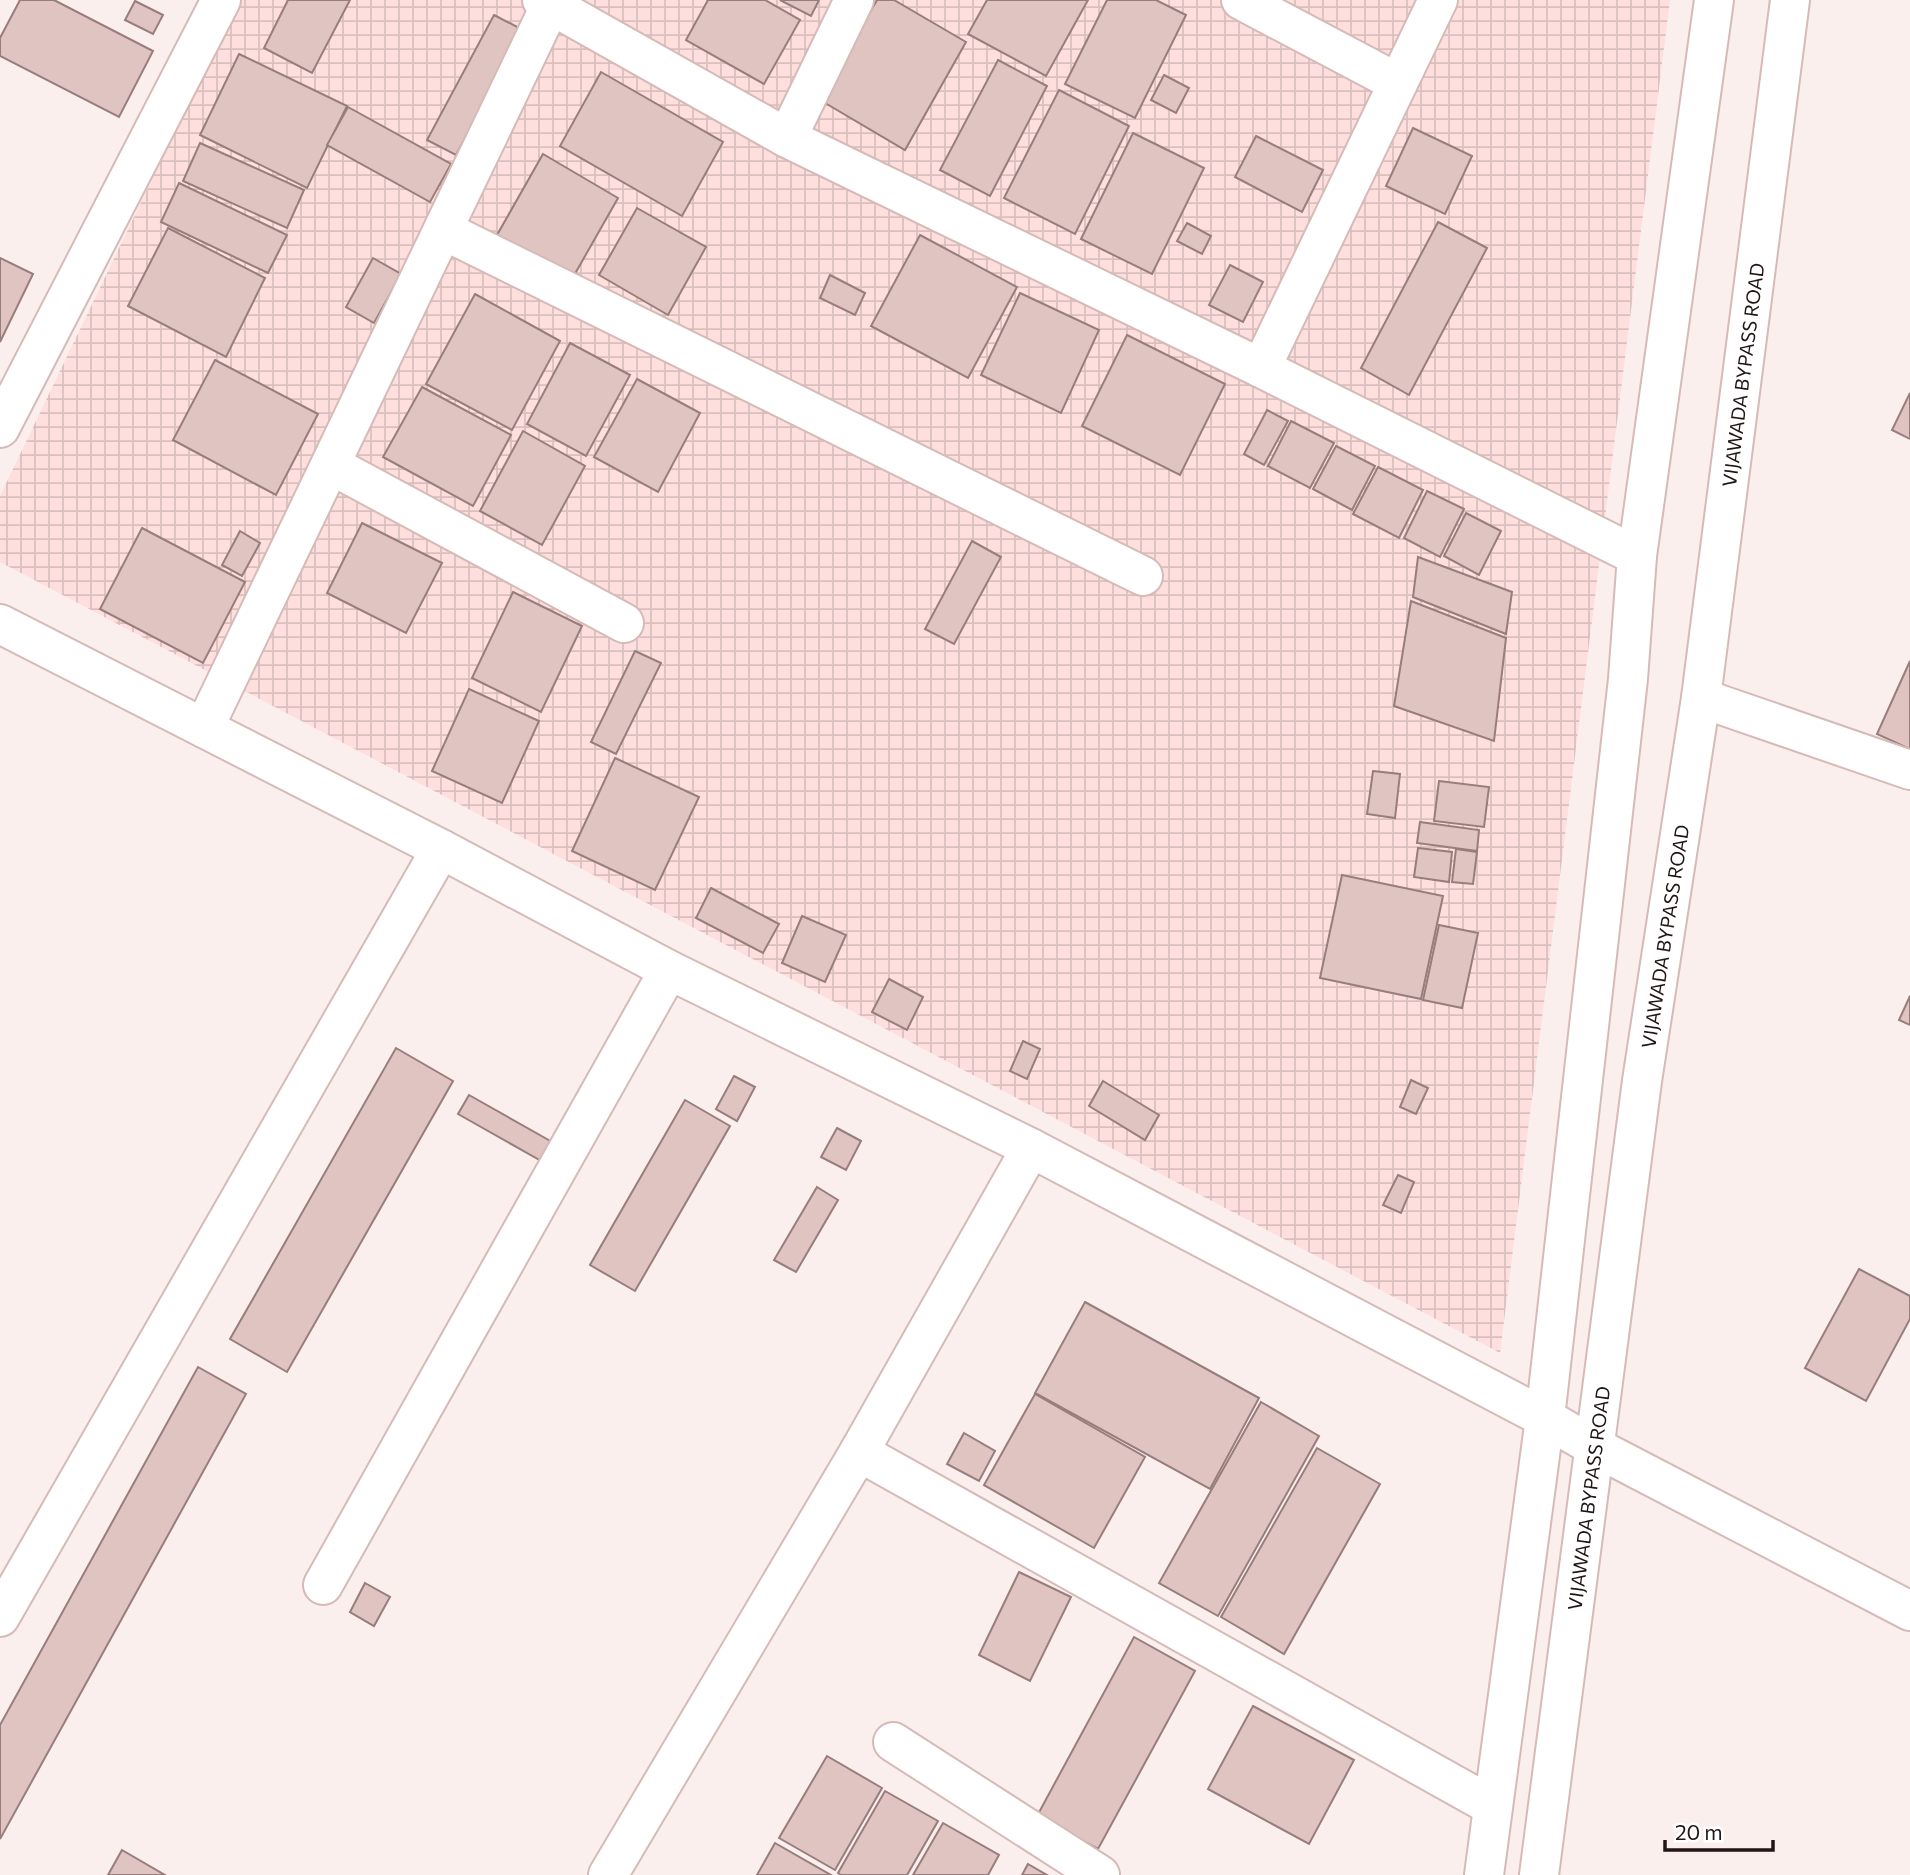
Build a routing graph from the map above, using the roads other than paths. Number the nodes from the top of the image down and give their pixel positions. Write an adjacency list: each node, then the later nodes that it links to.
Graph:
1 (221, 0): 12 (street)
2 (854, 0): 9 (street)
3 (1241, 0): 8 (street)
4 (1438, 0): 8 (street)
5 (1714, 0): 14 (street)
6 (1790, 0): 18 (street, VIJAWADA BYPASS ROAD)
7 (549, 1): 9 (street); 10 (street)
8 (1398, 83): 11 (street)
9 (787, 138): 11 (street)
10 (443, 230): 13 (street); 15 (street)
11 (1261, 368): 14 (street)
12 (0, 428)
13 (331, 465): 16 (street); 19 (street)
14 (1637, 556): 24 (street)
15 (1143, 576)
16 (624, 623)
17 (0, 624): 19 (street)
18 (1701, 698): 20 (street); 25 (street, VIJAWADA BYPASS ROAD)
19 (204, 727): 21 (street)
20 (1910, 770)
21 (441, 849): 22 (street); 29 (street)
22 (669, 970): 23 (street); 27 (street)
23 (1031, 1147): 24 (street); 26 (street)
24 (1545, 1418): 25 (street); 31 (street)
25 (1595, 1447): 28 (street); 35 (street, VIJAWADA BYPASS ROAD)
26 (859, 1452): 31 (street); 32 (street)
27 (323, 1586)
28 (1910, 1611)
29 (0, 1617)
30 (893, 1742): 33 (street)
31 (1492, 1806): 34 (street)
32 (608, 1875)
33 (1100, 1875)
34 (1483, 1875)
35 (1539, 1875)

